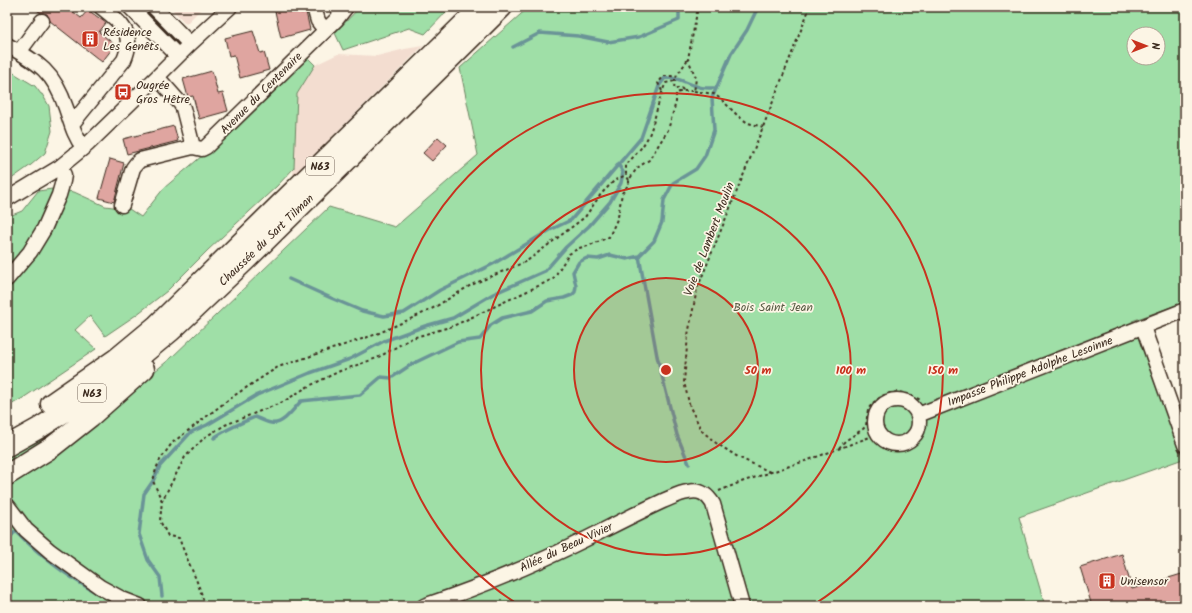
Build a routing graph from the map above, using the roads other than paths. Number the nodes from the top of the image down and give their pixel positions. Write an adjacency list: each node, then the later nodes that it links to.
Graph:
1 (101, 7): 15 (street)
2 (130, 7): 13 (street)
3 (154, 7): 11 (street)
4 (314, 7): 10 (street)
5 (346, 7): 10 (street, Avenue du Centenaire)
6 (481, 7): 26 (highway, Chaussée du Sart Tilman / N63)
7 (502, 7): 24 (highway, Chaussée du Sart Tilman / N63)
8 (226, 8): 11 (street)
9 (42, 20): 12 (street)
10 (325, 30): 16 (street, Avenue du Centenaire)
11 (190, 44): 13 (street)
12 (13, 48): 15 (street)
13 (178, 56): 14 (street)
14 (157, 77): 16 (street); 17 (street)
15 (72, 124): 17 (street)
16 (193, 147): 20 (street, Avenue du Centenaire)
17 (83, 148): 18 (street)
18 (60, 167): 19 (street); 21 (street)
19 (7, 198)
20 (122, 205)
21 (7, 279)
22 (1185, 310): 23 (street, Impasse Philippe Adolphe Lesoinne)
23 (1143, 327): 25 (street, Impasse Philippe Adolphe Lesoinne); 27 (street)
24 (171, 331): 28 (highway, Chaussée du Sart Tilman / N63); 29 (highway)
25 (918, 414): 25 (street)
26 (7, 431)
27 (1185, 445)
28 (7, 446)
29 (7, 475)
30 (7, 505): 31 (street)
31 (140, 606)
32 (424, 606): 33 (street, Allée du Beau Vivier)
33 (742, 606)

